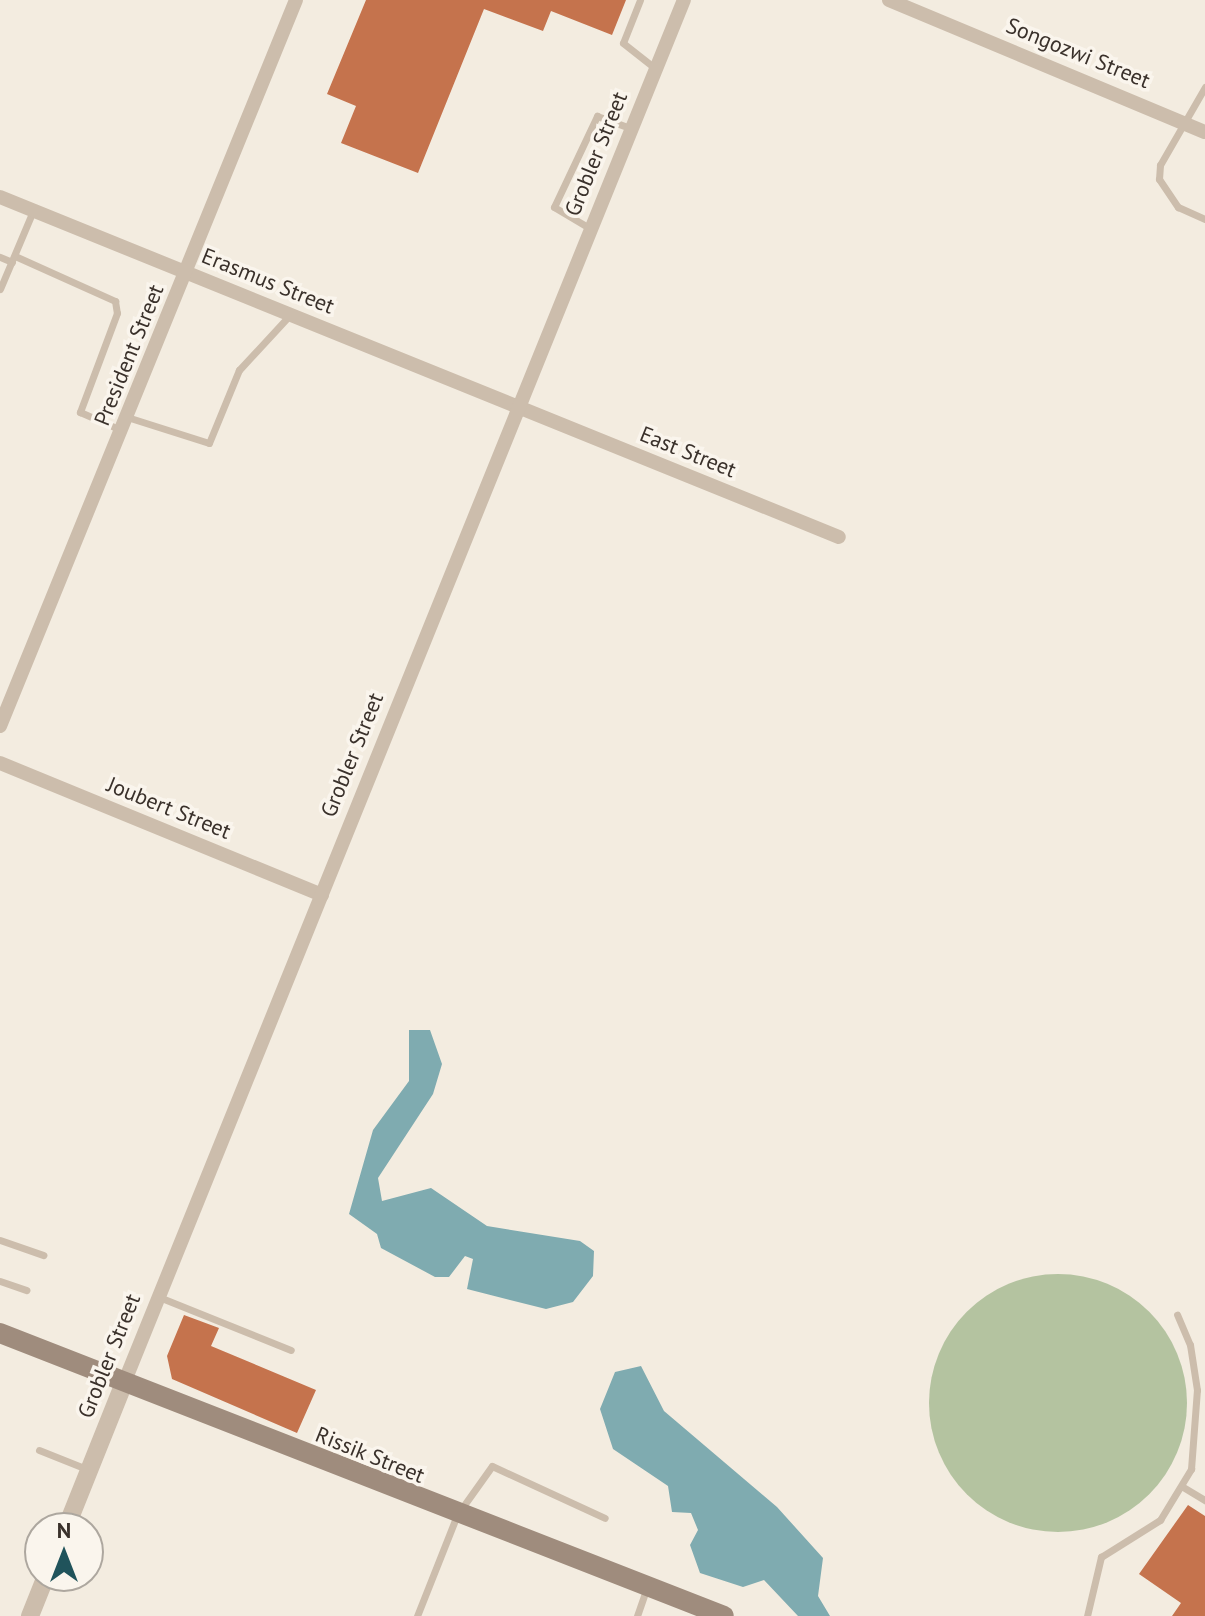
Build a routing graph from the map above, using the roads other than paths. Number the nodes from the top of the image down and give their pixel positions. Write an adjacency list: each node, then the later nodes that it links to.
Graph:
1 (296, 0): 16 (street, President Street)
2 (640, 0): 5 (lane)
3 (684, 0): 5 (street, Grobler Street)
4 (889, 0): 7 (street, Songozwi Street)
5 (656, 69): 8 (street, Grobler Street)
6 (1205, 87): 7 (lane)
7 (1188, 125): 9 (street, Songozwi Street); 12 (lane)
8 (632, 129): 13 (street, Grobler Street); 13 (lane)
9 (1205, 132)
10 (0, 197): 11 (street, Erasmus Street)
11 (33, 211): 15 (lane); 16 (street, Erasmus Street)
12 (1205, 219)
13 (591, 229): 19 (street, Grobler Street)
14 (0, 257): 15 (lane)
15 (14, 259): 17 (lane); 20 (lane)
16 (187, 271): 18 (street, Erasmus Street); 20 (street, President Street)
17 (0, 289)
18 (291, 314): 19 (street, Erasmus Street); 20 (lane)
19 (519, 407): 21 (street, East Street); 25 (street, Grobler Street)
20 (124, 424): 22 (street, President Street)
21 (839, 537)
22 (6, 694): 23 (street, President Street)
23 (0, 726)
24 (0, 763): 25 (street, Joubert Street)
25 (322, 895): 30 (street, Grobler Street)
26 (0, 1240): 27 (lane)
27 (43, 1255)
28 (0, 1281): 29 (lane)
29 (26, 1290)
30 (159, 1297): 33 (lane); 34 (street, Grobler Street)
31 (1177, 1315): 35 (lane)
32 (0, 1333): 34 (main road, Rissik Street)
33 (291, 1350)
34 (124, 1383): 37 (street, Grobler Street); 41 (main road, Rissik Street)
35 (1201, 1390): 38 (lane)
36 (39, 1450): 37 (lane)
37 (89, 1470): 40 (street, Grobler Street)
38 (1183, 1487): 39 (lane); 49 (lane)
39 (1205, 1500)
40 (72, 1512)
41 (457, 1515): 42 (lane); 43 (main road, Rissik Street); 46 (lane)
42 (605, 1518)
43 (646, 1590): 47 (lane); 48 (main road, Rissik Street)
44 (40, 1592): 45 (street)
45 (30, 1616)
46 (417, 1616)
47 (637, 1616)
48 (724, 1616)
49 (1087, 1616)

